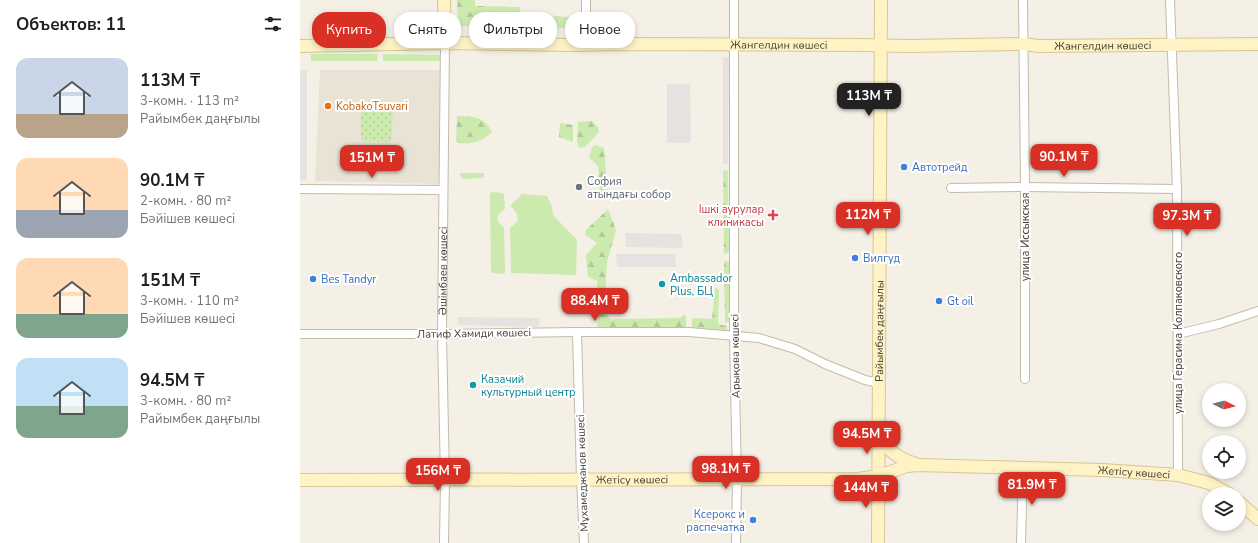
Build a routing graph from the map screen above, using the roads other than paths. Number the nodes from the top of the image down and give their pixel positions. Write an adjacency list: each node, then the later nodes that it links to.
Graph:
1 (444, 0): 7 (main road, Әшімбаев көшесі)
2 (586, 0): 8 (street)
3 (734, 0): 11 (street, Арықова көшесі)
4 (881, 0): 17 (main road, Райымбек даңғылы)
5 (1023, 0): 12 (street, улица Иссыкская)
6 (1170, 0): 13 (street, улица Герасима Колпаковского)
7 (444, 12)
8 (586, 12)
9 (461, 43): 15 (main road, Жангелдин көшесі)
10 (394, 44): 18 (main road, Жангелдин көшесі)
11 (734, 44): 16 (main road, Жангелдин көшесі); 17 (main road, Жангелдин көшесі); 30 (street, Арықова көшесі)
12 (1023, 44): 13 (main road, Жангелдин көшесі); 17 (main road, Жангелдин көшесі); 20 (street, улица Иссыкская)
13 (1171, 44): 14 (main road, Жангелдин көшесі); 23 (street, улица Герасима Колпаковского)
14 (1258, 44)
15 (565, 45)
16 (635, 45)
17 (881, 45): 32 (main road, Райымбек даңғылы)
18 (300, 46)
19 (445, 48): 24 (street, Әшімбаев көшесі)
20 (1025, 187): 21 (street); 23 (street); 31 (street, улица Иссыкская)
21 (951, 188)
22 (300, 189): 24 (street)
23 (1176, 189): 29 (street, улица Герасима Колпаковского)
24 (443, 190): 28 (street, Әшімбаев көшесі)
25 (1258, 311): 29 (street)
26 (578, 332): 28 (street, Латиф Хамиди көшесі); 30 (street, Латиф Хамиди көшесі); 41 (street, Мұхамеджанов көшесі)
27 (300, 334): 28 (street, Латиф Хамиди көшесі)
28 (442, 334): 40 (street, Әшімбаев көшесі)
29 (1178, 334): 36 (street, улица Герасима Колпаковского)
30 (734, 336): 32 (street, Латиф Хамиди көшесі); 38 (street, Арықова көшесі)
31 (1025, 379)
32 (880, 383): 33 (main road, Райымбек даңғылы)
33 (879, 433): 34 (main road); 37 (main road, Райымбек даңғылы)
34 (918, 465): 35 (main road, Жетісу көшесі); 37 (main road, Жетісу көшесі)
35 (1024, 468): 36 (main road, Жетісу көшесі); 49 (street)
36 (1178, 475): 42 (main road, Жетісу көшесі)
37 (879, 476): 38 (main road, Жетісу көшесі); 48 (main road, Райымбек даңғылы)
38 (737, 479): 41 (main road, Жетісу көшесі); 47 (street, Арықова көшесі)
39 (300, 480): 40 (main road, Жетісу көшесі)
40 (445, 480): 41 (main road, Жетісу көшесі); 45 (street, Әшімбаев көшесі)
41 (581, 480): 46 (street, Мұхамеджанов көшесі)
42 (1216, 487)
43 (1246, 509): 44 (main road)
44 (1258, 520)
45 (444, 543)
46 (584, 543)
47 (736, 543)
48 (878, 543)
49 (1021, 543)

